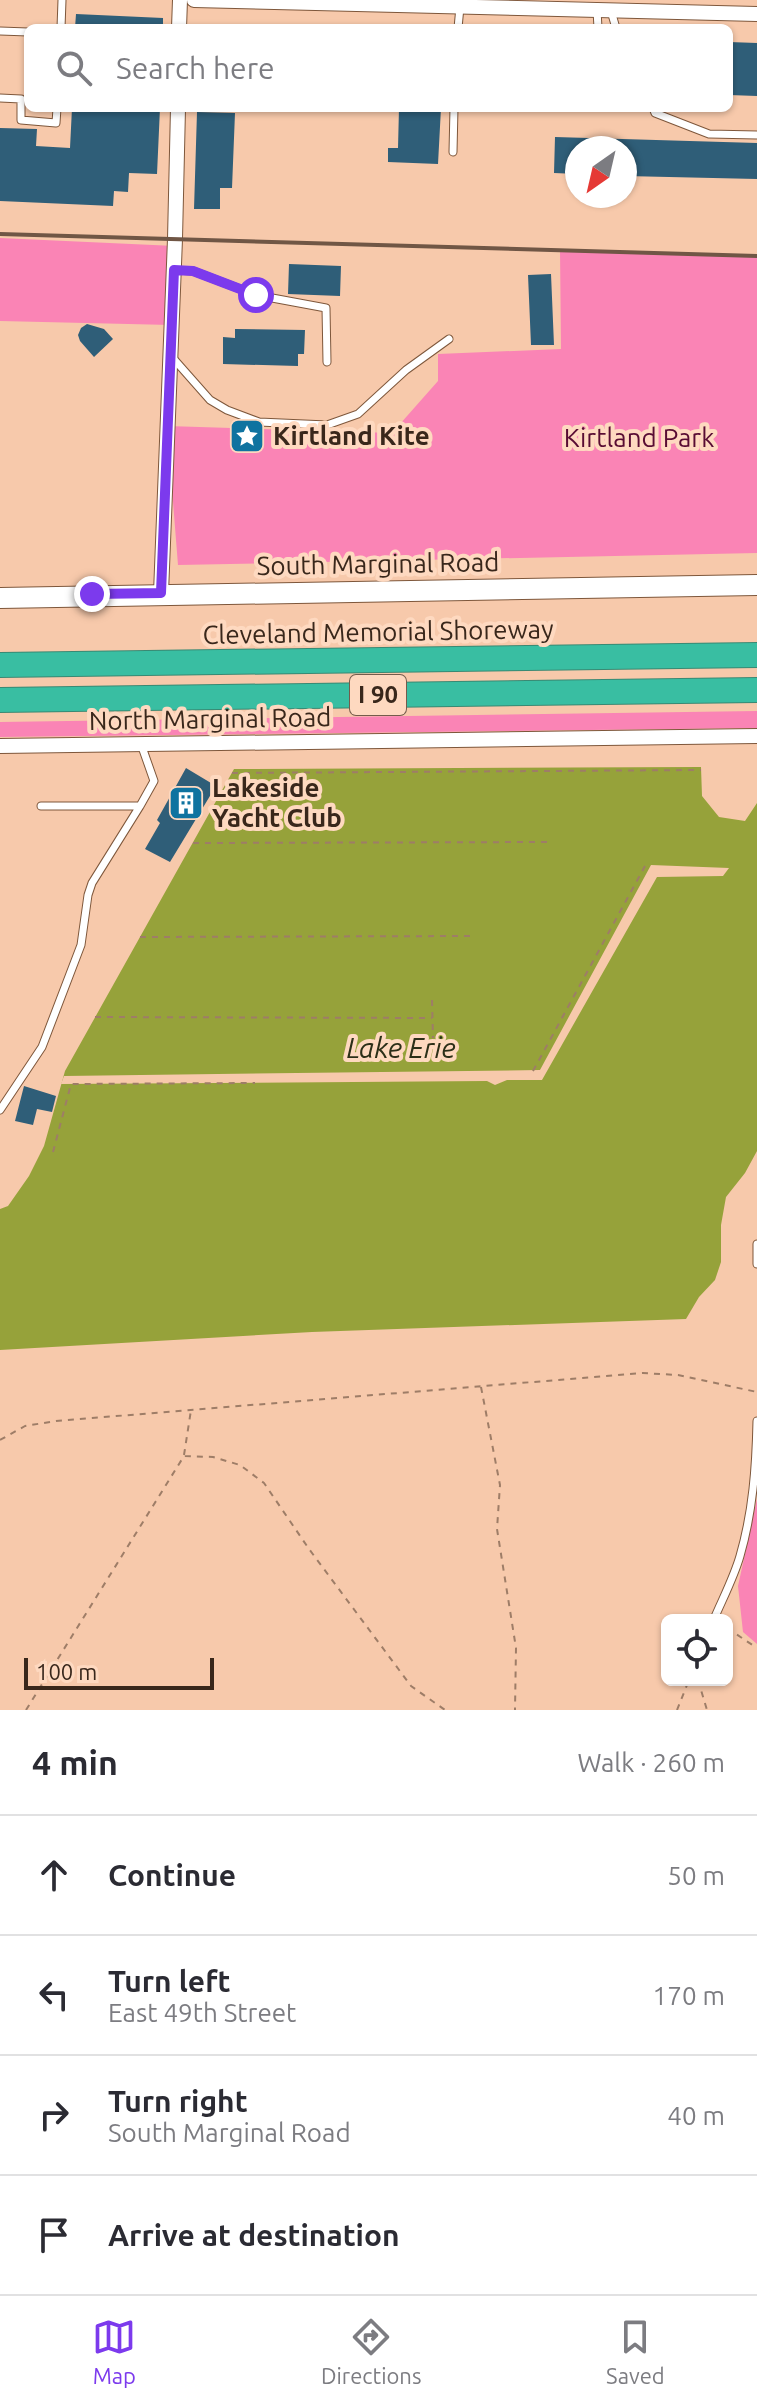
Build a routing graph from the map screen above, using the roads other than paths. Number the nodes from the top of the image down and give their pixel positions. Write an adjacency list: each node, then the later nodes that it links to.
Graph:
1 (62, 0): 9 (lane)
2 (180, 0): 10 (street)
3 (194, 0): 4 (street)
4 (394, 3): 6 (street)
5 (549, 4): 6 (street); 7 (street)
6 (460, 7): 11 (lane)
7 (614, 8): 8 (street); 12 (lane)
8 (757, 14)
9 (61, 24)
10 (179, 24)
11 (458, 24)
12 (601, 24)
13 (0, 31): 14 (lane)
14 (24, 32)
15 (0, 98): 16 (lane)
16 (57, 112)
17 (178, 112): 22 (street)
18 (454, 112): 21 (lane)
19 (655, 112): 20 (lane)
20 (757, 135)
21 (453, 152)
22 (174, 270): 24 (street); 25 (lane)
23 (449, 339): 24 (lane)
24 (170, 356): 27 (street)
25 (327, 362)
26 (757, 585): 27 (street, South Marginal Road)
27 (161, 593): 28 (street, South Marginal Road)
28 (0, 598)
29 (757, 655): 30 (highway, Cleveland Memorial Shoreway / I 90)
30 (0, 665)
31 (757, 690): 32 (highway, I 90)
32 (0, 700)
33 (757, 736): 34 (street, North Marginal Road)
34 (141, 744): 35 (street, North Marginal Road); 37 (lane)
35 (0, 746)
36 (41, 806): 37 (lane)
37 (140, 806): 38 (lane)
38 (0, 1110)
39 (757, 1244): 40 (lane)
40 (757, 1264)
41 (757, 1421): 42 (lane)
42 (716, 1614)

